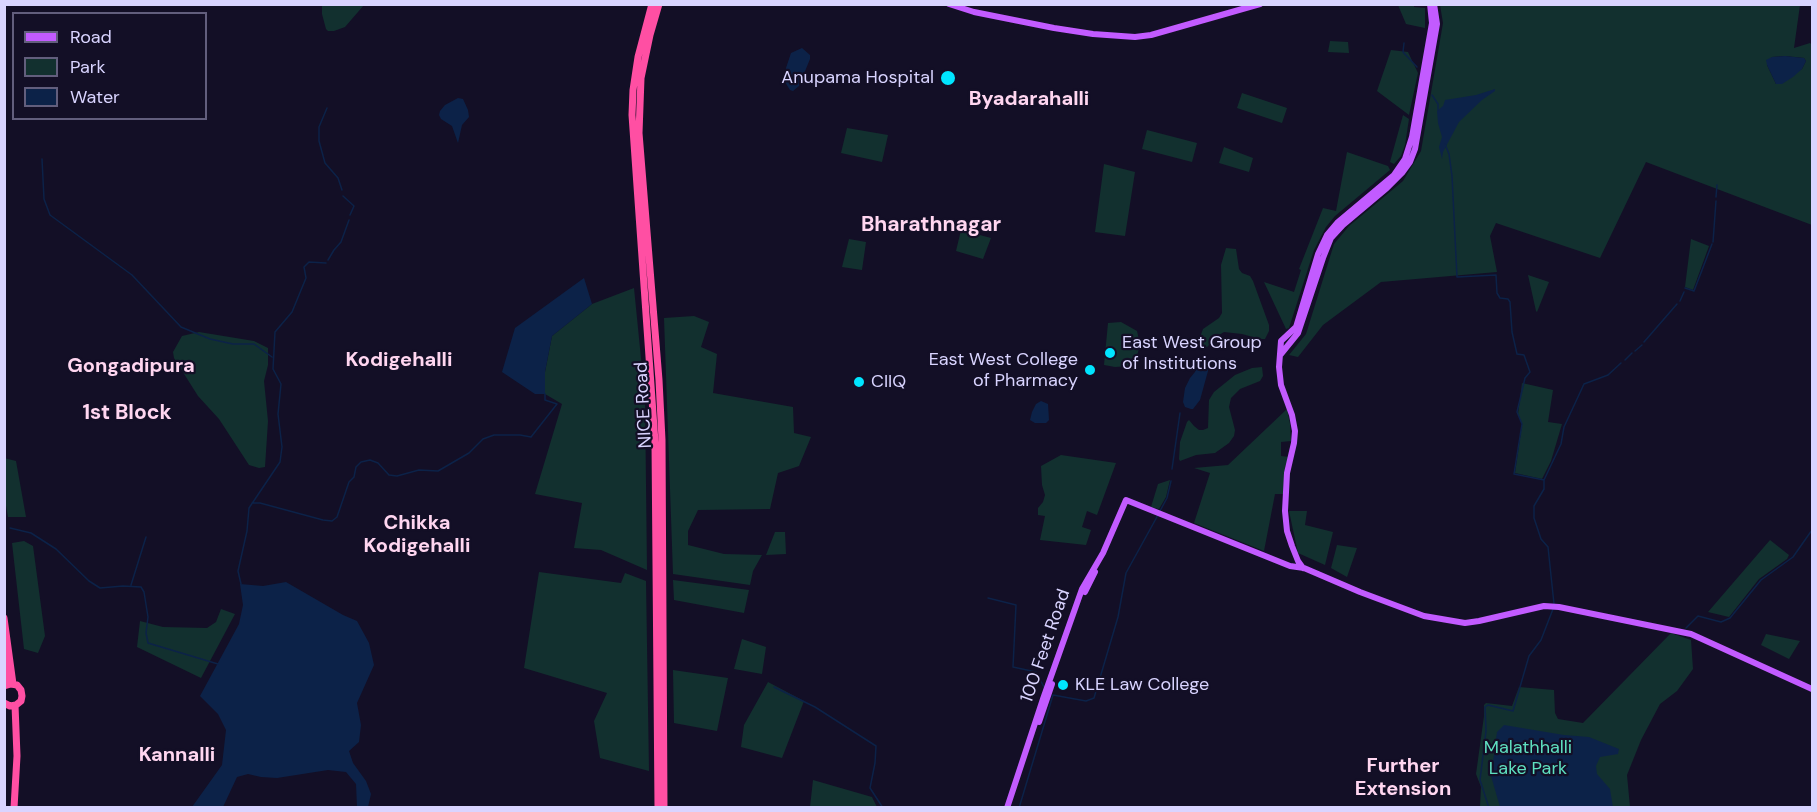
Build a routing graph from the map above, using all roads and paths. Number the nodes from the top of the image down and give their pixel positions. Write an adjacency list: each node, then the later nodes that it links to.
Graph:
1 (652, 4): 16 (highway, NICE Road)
2 (660, 4): 17 (highway, NICE Road)
3 (949, 4): 6 (main road)
4 (960, 4): 5 (main road)
5 (1245, 4)
6 (1260, 4)
7 (1432, 4): 8 (main road); 8 (main road)
8 (1280, 354): 9 (main road)
9 (1304, 568): 13 (main road); 18 (main road, 100 Feet Road)
10 (4, 618): 12 (highway)
11 (4, 659): 12 (highway)
12 (8, 685): 14 (highway)
13 (1812, 689)
14 (10, 705): 15 (highway)
15 (12, 807)
16 (658, 807)
17 (664, 807)
18 (1010, 807)

